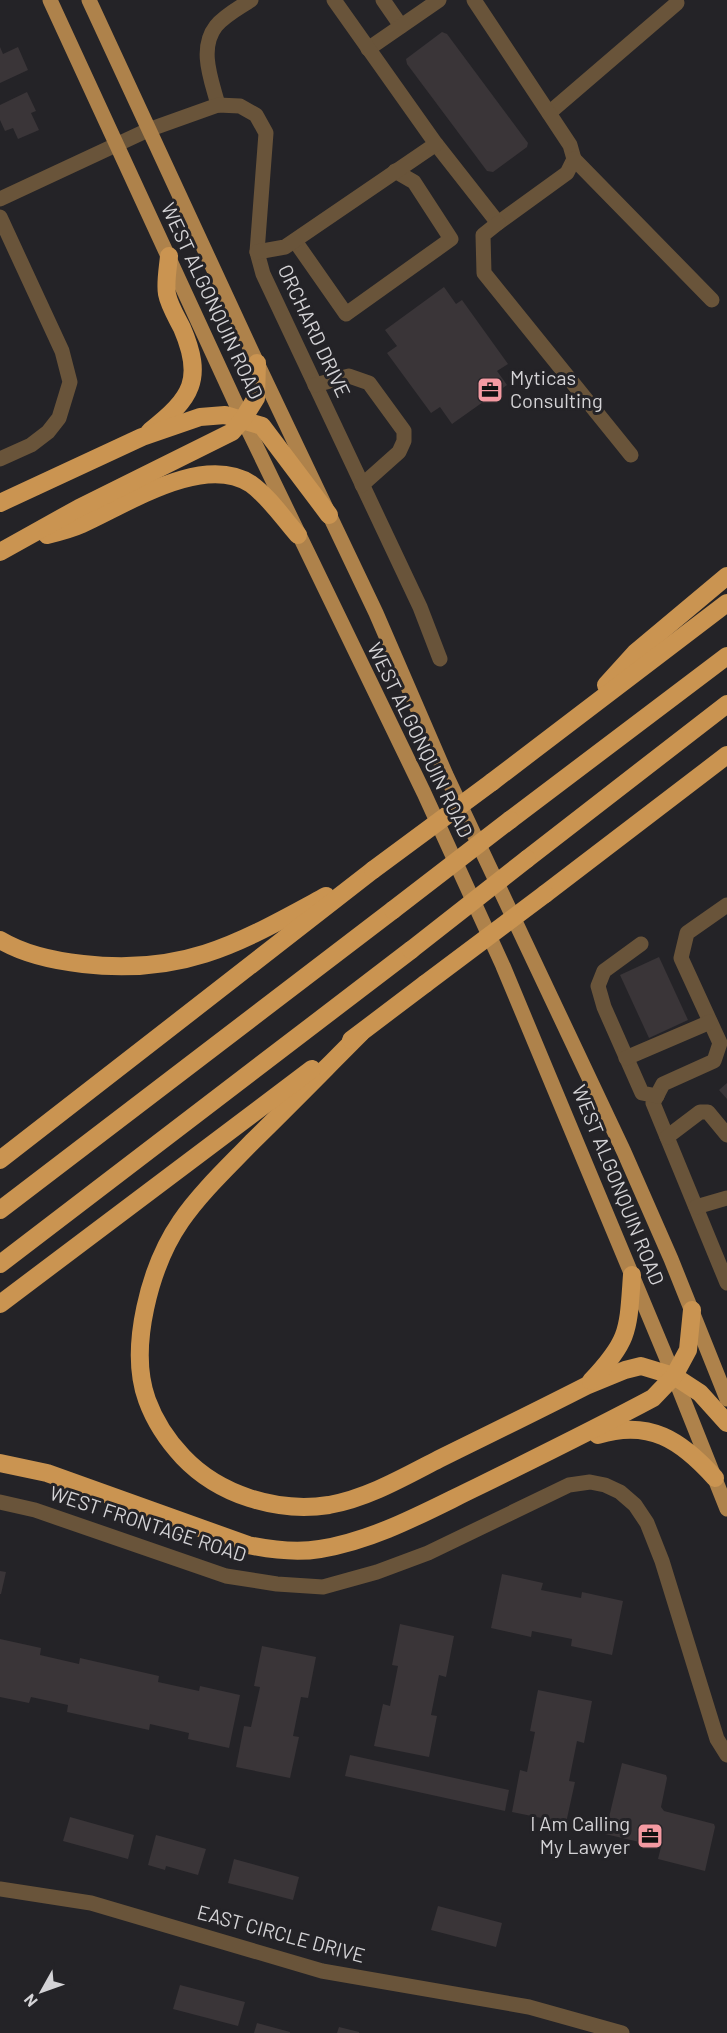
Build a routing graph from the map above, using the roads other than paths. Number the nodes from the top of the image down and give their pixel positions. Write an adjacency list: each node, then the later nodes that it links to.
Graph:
1 (50, 0): 14 (main road, WEST ALGONQUIN ROAD)
2 (89, 0): 13 (main road, WEST ALGONQUIN ROAD)
3 (251, 0): 11 (street)
4 (334, 0): 10 (street)
5 (383, 0): 9 (street)
6 (474, 0): 12 (street)
7 (437, 1): 9 (street)
8 (677, 3): 12 (street)
9 (401, 26): 10 (street)
10 (368, 49): 15 (street)
11 (218, 105): 13 (street, ORCHARD DRIVE); 22 (street, ORCHARD DRIVE)
12 (549, 113): 16 (street)
13 (148, 130): 14 (street, ORCHARD DRIVE); 25 (main road, WEST ALGONQUIN ROAD)
14 (116, 144): 18 (street, ORCHARD DRIVE); 23 (main road, WEST ALGONQUIN ROAD)
15 (436, 144): 17 (street); 20 (street)
16 (574, 159): 20 (street); 24 (street)
17 (395, 171): 21 (street); 21 (street)
18 (0, 199)
19 (0, 217): 30 (street)
20 (498, 223): 29 (street)
21 (294, 241): 22 (street)
22 (257, 252): 26 (street, ORCHARD DRIVE)
23 (169, 256): 27 (main road, WEST ALGONQUIN ROAD); 28 (highway)
24 (712, 300)
25 (257, 363): 27 (highway); 33 (main road, WEST ALGONQUIN ROAD)
26 (315, 386): 31 (street, ORCHARD DRIVE); 31 (street)
27 (243, 420): 28 (highway); 33 (highway); 34 (main road, WEST ALGONQUIN ROAD); 35 (highway)
28 (142, 437): 32 (highway)
29 (631, 455)
30 (0, 459)
31 (362, 485): 39 (street, ORCHARD DRIVE)
32 (0, 503)
33 (329, 515): 61 (main road, WEST ALGONQUIN ROAD)
34 (298, 535): 35 (highway); 58 (main road, WEST ALGONQUIN ROAD)
35 (8, 548)
36 (727, 576): 41 (highway)
37 (727, 603): 41 (highway)
38 (727, 656): 56 (highway, bridge)
39 (440, 659)
40 (727, 704): 57 (highway, bridge)
41 (579, 716): 43 (highway, bridge)
42 (727, 755): 48 (highway, bridge)
43 (373, 870): 45 (highway); 53 (highway)
44 (727, 905): 47 (street)
45 (0, 940)
46 (641, 944): 49 (street)
47 (710, 1022): 49 (street); 50 (street)
48 (361, 1033): 60 (highway); 63 (highway)
49 (626, 1058): 50 (street)
50 (657, 1096): 52 (street)
51 (727, 1134): 52 (street)
52 (667, 1137): 55 (street)
53 (0, 1160)
54 (727, 1198): 55 (street)
55 (696, 1207): 59 (street)
56 (0, 1210)
57 (0, 1264)
58 (632, 1275): 62 (main road, WEST ALGONQUIN ROAD); 63 (highway)
59 (727, 1283)
60 (0, 1304)
61 (692, 1310): 62 (highway); 64 (main road, WEST ALGONQUIN ROAD)
62 (674, 1376): 63 (highway); 65 (highway); 66 (highway); 68 (main road, WEST ALGONQUIN ROAD)
63 (586, 1386)
64 (727, 1399)
65 (727, 1423)
66 (550, 1450): 67 (highway); 68 (highway)
67 (0, 1462)
68 (715, 1478): 70 (main road, WEST ALGONQUIN ROAD)
69 (0, 1502): 71 (street, WEST FRONTAGE ROAD)
70 (727, 1509)
71 (727, 1755)
72 (0, 1889): 73 (street, EAST CIRCLE DRIVE)
73 (622, 2033)

